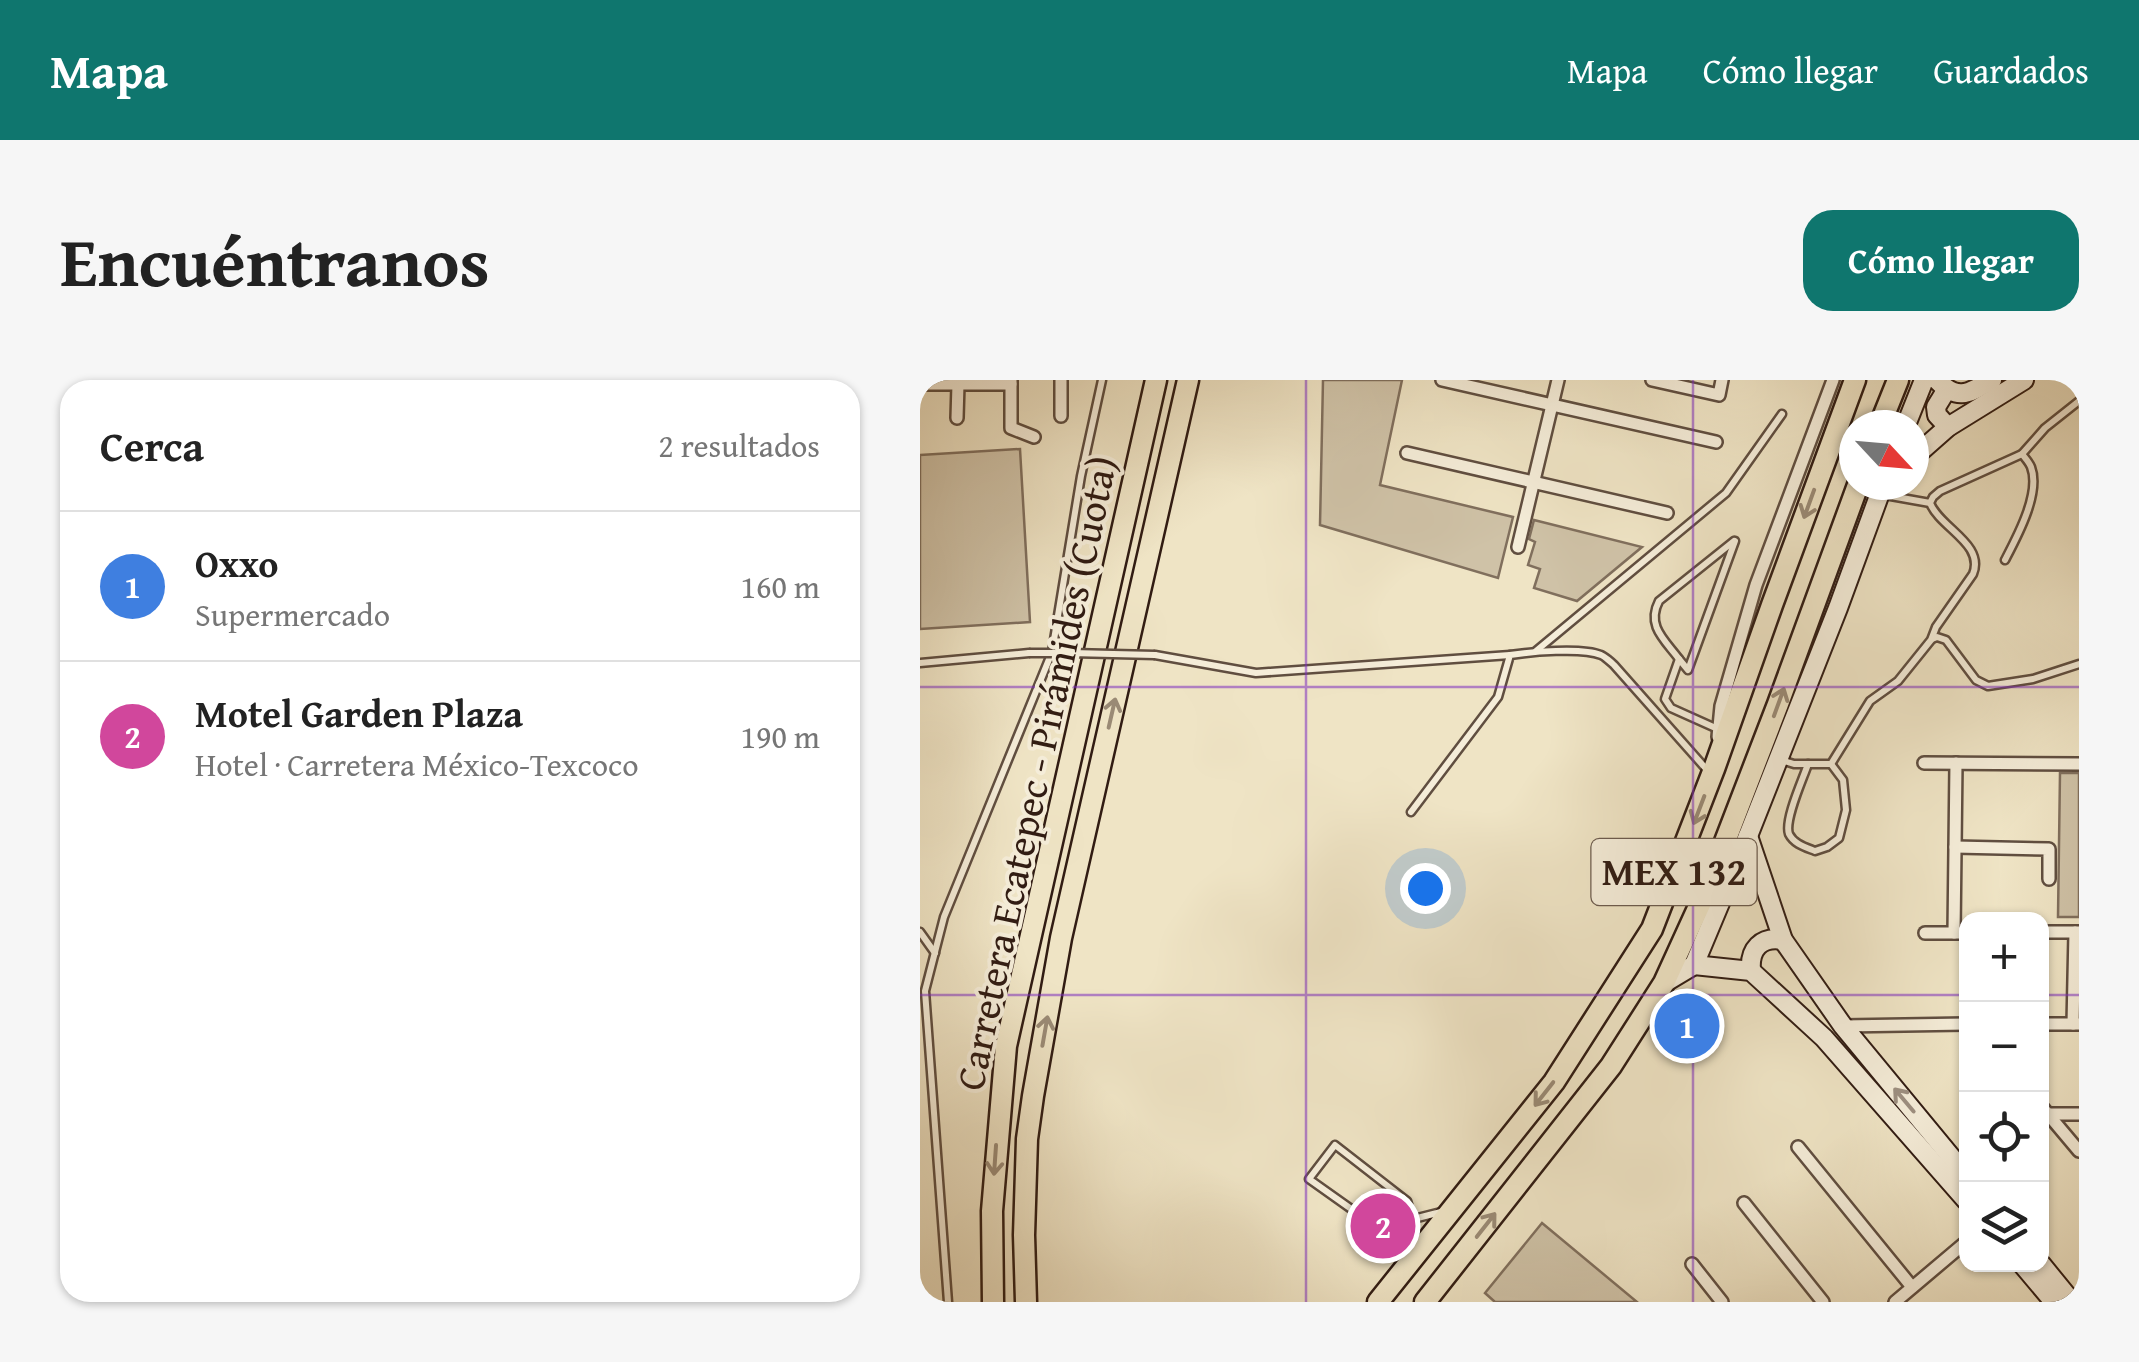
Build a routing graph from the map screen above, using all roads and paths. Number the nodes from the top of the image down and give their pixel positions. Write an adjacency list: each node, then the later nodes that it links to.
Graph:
1 (1060, 380): 25 (street)
2 (1102, 380): 66 (lane)
3 (1156, 380): 92 (highway, Carretera Ecatepec - Pirámides (Cuota), one-way to 92)
4 (1188, 380): 93 (highway, Carretera Ecatepec - Pirámides (Cuota), one-way to 4)
5 (1442, 380): 21 (street)
6 (1558, 380): 21 (street)
7 (1652, 380): 16 (street)
8 (1722, 380): 16 (street)
9 (1832, 380): 47 (street)
10 (1855, 380): 47 (highway, MEX 132, one-way to 47)
11 (1898, 380): 22 (highway)
12 (1924, 380): 23 (street)
13 (1992, 380): 19 (street)
14 (2024, 380): 27 (street)
15 (1011, 382): 18 (street); 28 (street)
16 (1668, 382)
17 (920, 384): 18 (street)
18 (958, 384): 26 (street)
19 (1942, 385): 27 (street)
20 (2079, 401): 32 (lane)
21 (1551, 406): 29 (street); 33 (street)
22 (1886, 410)
23 (1912, 410)
24 (1782, 414): 42 (lane)
25 (1062, 416)
26 (957, 418)
27 (1948, 426): 30 (street)
28 (1034, 437)
29 (1716, 442)
30 (1929, 443)
31 (1408, 453): 33 (street)
32 (2022, 454): 37 (lane); 40 (lane)
33 (1533, 481): 38 (street); 39 (street)
34 (1853, 500): 69 (highway, MEX 132, one-way to 34)
35 (1881, 500): 48 (street)
36 (1921, 500): 37 (lane)
37 (1930, 503): 41 (lane)
38 (1667, 513)
39 (1518, 547)
40 (2005, 560)
41 (1931, 640): 46 (lane); 52 (lane)
42 (1536, 652): 43 (lane); 54 (lane)
43 (1510, 656): 45 (lane, bridge); 55 (lane)
44 (1679, 659): 44 (lane); 47 (lane)
45 (920, 663)
46 (2079, 664)
47 (1723, 731): 54 (highway, MEX 132)
48 (1779, 759): 51 (lane); 56 (street)
49 (1924, 763): 50 (street)
50 (1956, 763): 53 (street); 57 (street)
51 (1808, 764): 52 (lane); 52 (lane)
52 (1830, 764)
53 (2079, 764)
54 (1713, 772): 82 (highway, MEX 132, one-way to 82)
55 (1411, 812)
56 (1748, 836): 65 (street); 67 (street)
57 (1954, 847): 58 (street); 59 (street)
58 (2049, 879)
59 (1959, 919)
60 (920, 932): 66 (lane)
61 (2049, 932): 62 (street)
62 (2077, 932): 72 (street)
63 (1926, 933): 64 (street)
64 (1959, 933)
65 (1784, 940): 68 (street); 73 (street)
66 (935, 953): 91 (lane)
67 (1694, 964): 68 (street); 69 (street)
68 (1751, 971): 80 (street)
69 (1664, 983): 95 (highway, MEX 132, one-way to 69)
70 (1959, 1024): 73 (street)
71 (2049, 1024): 72 (street)
72 (2076, 1024)
73 (1842, 1026): 79 (street, one-way to 73)
74 (2049, 1111): 75 (street)
75 (2079, 1114)
76 (2049, 1117): 78 (street)
77 (1798, 1146): 89 (street)
78 (2079, 1151)
79 (1959, 1167)
80 (1959, 1192)
81 (1744, 1203): 97 (street)
82 (1453, 1209): 83 (lane); 85 (highway, MEX 132)
83 (1413, 1220): 83 (lane); 85 (lane)
84 (1959, 1248): 89 (street)
85 (1412, 1259): 94 (highway, MEX 132)
86 (1692, 1264): 96 (street)
87 (2030, 1272): 90 (street)
88 (2045, 1272): 90 (street)
89 (1912, 1287): 98 (street)
90 (2057, 1299)
91 (948, 1302)
92 (992, 1302)
93 (1026, 1302)
94 (1378, 1302)
95 (1425, 1302)
96 (1722, 1302)
97 (1823, 1302)
98 (1895, 1302)

